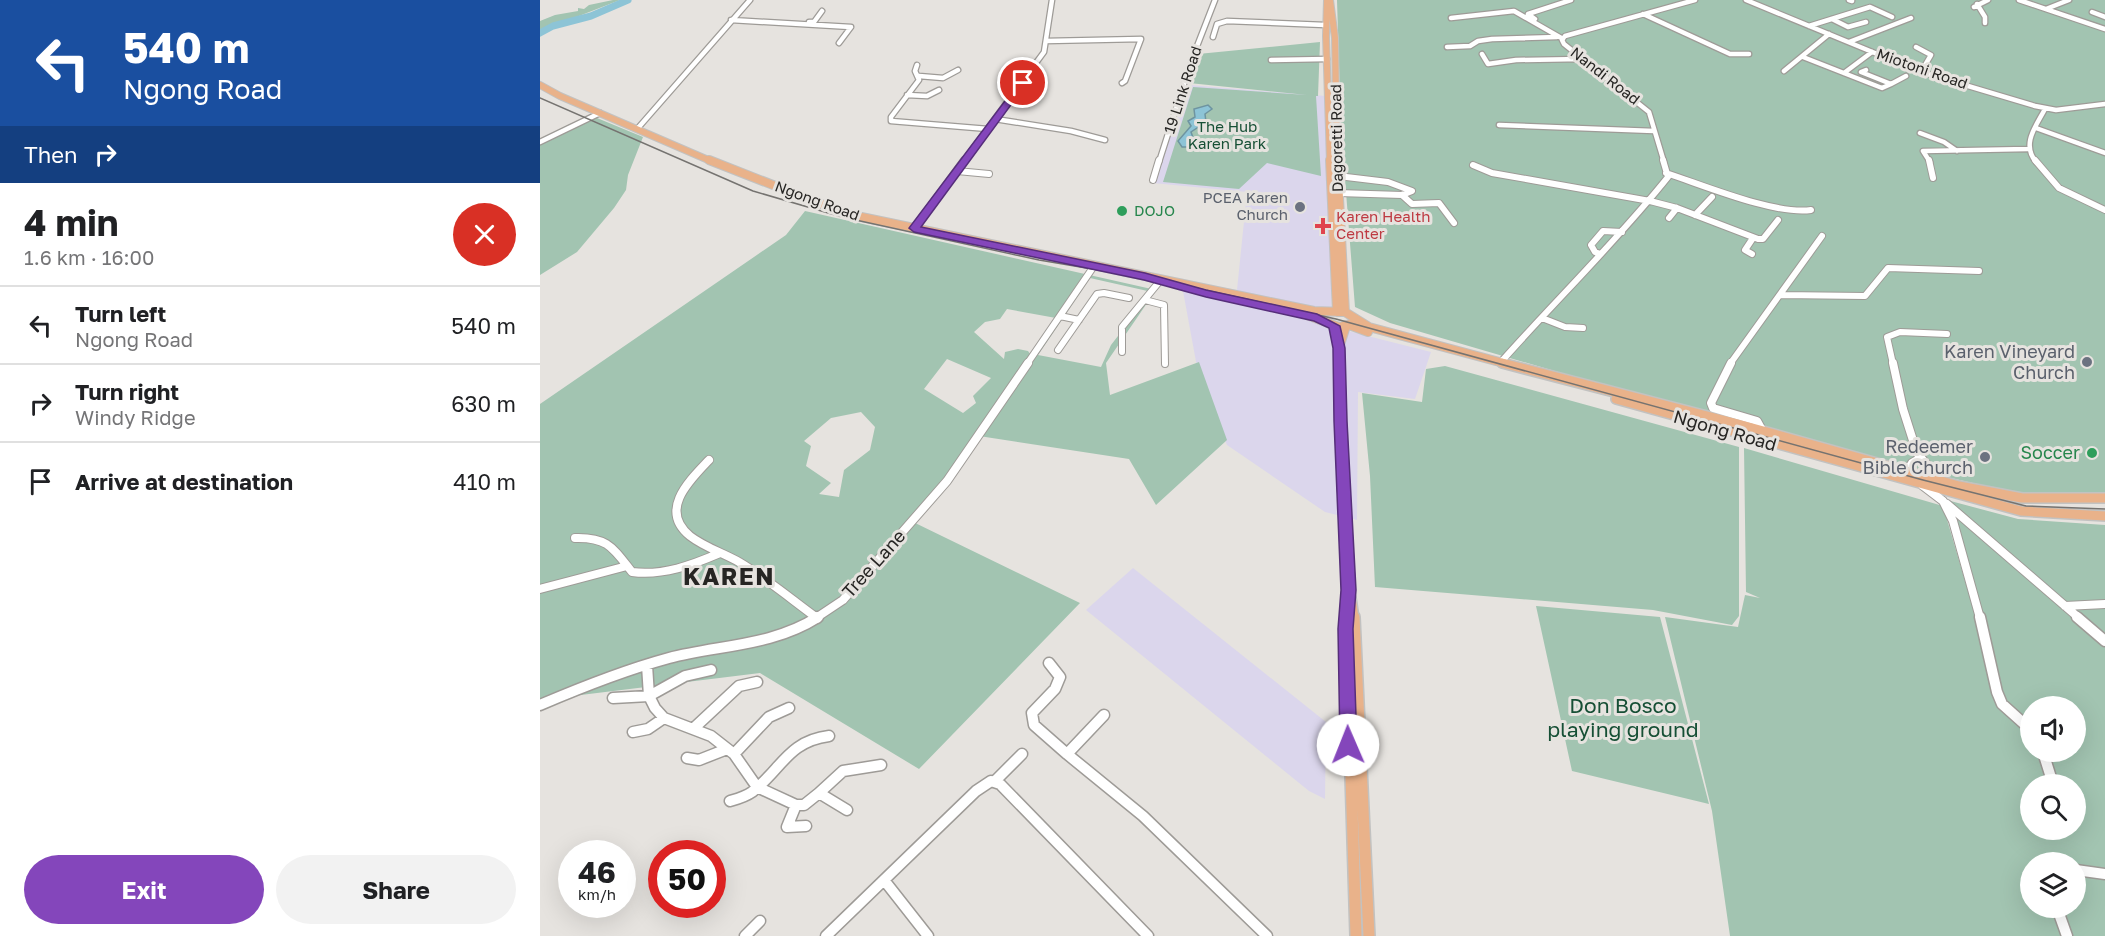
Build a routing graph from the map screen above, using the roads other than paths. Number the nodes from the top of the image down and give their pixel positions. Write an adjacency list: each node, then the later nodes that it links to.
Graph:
1 (750, 0): 19 (street)
2 (1052, 0): 30 (street)
3 (1215, 0): 76 (street, 19 Link Road)
4 (1329, 0): 23 (main road, Dagoretti Road); 24 (main road, Dagoretti Road)
5 (1571, 0): 29 (street)
6 (1695, 0): 14 (street, Nandi Road)
7 (1746, 0): 25 (street, Miotoni Road)
8 (1988, 0): 22 (street)
9 (2069, 0): 11 (street)
10 (2023, 1): 11 (street)
11 (2046, 9): 26 (street)
12 (822, 10): 19 (street)
13 (2092, 12): 16 (street)
14 (1643, 14): 29 (street, Nandi Road); 37 (street)
15 (1892, 17): 20 (street)
16 (2105, 17)
17 (1451, 18): 29 (street)
18 (1911, 18): 31 (street)
19 (732, 19): 32 (street); 60 (street)
20 (1832, 19): 21 (street); 25 (street)
21 (1866, 22)
22 (1985, 23)
23 (1325, 25): 24 (main road); 28 (street); 40 (main road, Dagoretti Road)
24 (1334, 25): 74 (main road, Dagoretti Road)
25 (1809, 26): 27 (street, Miotoni Road)
26 (2104, 28)
27 (1829, 34): 31 (street, Miotoni Road); 38 (street)
28 (1213, 37)
29 (1562, 37): 33 (street); 39 (street, Nandi Road)
30 (1046, 41): 50 (street); 58 (street)
31 (1849, 42): 35 (street, Miotoni Road)
32 (839, 43)
33 (1447, 47)
34 (1917, 47): 46 (street)
35 (1872, 52): 46 (street, Miotoni Road); 47 (street)
36 (1482, 54): 39 (street)
37 (1749, 54)
38 (1803, 57): 45 (street); 47 (street)
39 (1582, 58): 63 (street, Nandi Road)
40 (1327, 59): 41 (street); 102 (main road, Dagoretti Road)
41 (1271, 60)
42 (917, 65): 48 (street)
43 (958, 70): 48 (street)
44 (1866, 70): 51 (street)
45 (1784, 71)
46 (1921, 72): 56 (street, Miotoni Road)
47 (1844, 73): 51 (street)
48 (919, 76): 54 (street)
49 (1906, 76): 51 (street)
50 (1122, 83)
51 (1891, 84)
52 (540, 85): 57 (main road, Ngong Road)
53 (939, 90): 54 (street)
54 (907, 95): 61 (street)
55 (2105, 104): 56 (street, Miotoni Road)
56 (2046, 109): 62 (street)
57 (600, 113): 60 (main road, Ngong Road); 66 (street)
58 (995, 119): 61 (street); 65 (street)
59 (1499, 125): 63 (street)
60 (638, 128): 88 (main road, Ngong Road)
61 (988, 129): 71 (street)
62 (2036, 129): 67 (street); 69 (street)
63 (1654, 131): 72 (street, Nandi Road)
64 (1920, 133): 68 (street)
65 (1105, 140)
66 (540, 142)
67 (2028, 149): 68 (street); 83 (street)
68 (1957, 151): 75 (street)
69 (2105, 153)
70 (1473, 165): 80 (street)
71 (957, 171): 73 (street); 88 (street)
72 (1666, 173): 80 (street); 82 (street)
73 (989, 174)
74 (1338, 176): 77 (main road, Dagoretti Road); 78 (street)
75 (1933, 178)
76 (1154, 180)
77 (1338, 193): 78 (street); 102 (main road, Dagoretti Road)
78 (1402, 195): 87 (street)
79 (1712, 197): 84 (street)
80 (1650, 201): 81 (street); 89 (street)
81 (1677, 208): 84 (street); 85 (street)
82 (1811, 210)
83 (2105, 210)
84 (1695, 215): 91 (street)
85 (1670, 218)
86 (1778, 220): 91 (street)
87 (1454, 223)
88 (914, 228): 94 (main road, Ngong Road)
89 (1622, 232): 92 (street); 92 (street)
90 (1822, 236): 99 (street)
91 (1753, 238): 93 (street)
92 (1599, 254): 104 (street)
93 (1752, 254)
94 (1094, 266): 96 (main road, Ngong Road); 103 (street, Tree Lane)
95 (1979, 271): 99 (street)
96 (1145, 276): 97 (main road, Ngong Road); 98 (main road, Ngong Road)
97 (1159, 282): 98 (main road, Ngong Road); 101 (street)
98 (1208, 291): 102 (main road, Ngong Road); 107 (main road, Ngong Road)
99 (1780, 295): 115 (street)
100 (1130, 298): 105 (street)
101 (1145, 300): 112 (street); 114 (street)
102 (1339, 312): 106 (main road); 107 (main road)
103 (1060, 316): 105 (street); 133 (street, Tree Lane)
104 (1542, 318): 108 (street); 113 (street)
105 (1079, 320): 111 (street)
106 (1349, 323): 107 (main road, Ngong Road); 110 (main road); 113 (main road, Ngong Road); 122 (main road, Ngong Road)
107 (1332, 324): 110 (main road)
108 (1583, 328)
109 (1947, 334): 118 (street)
110 (1339, 348): 130 (main road)
111 (1058, 350)
112 (1122, 352)
113 (1501, 362): 116 (main road, Ngong Road)
114 (1165, 364)
115 (1710, 405): 116 (street); 117 (street)
116 (1705, 416): 117 (main road, Ngong Road)
117 (1762, 430): 120 (main road, Ngong Road)
118 (1919, 459): 120 (street); 121 (street)
119 (709, 460): 127 (street)
120 (1907, 471): 121 (main road, Ngong Road)
121 (1941, 481): 123 (main road, Ngong Road)
122 (1922, 485): 124 (street); 125 (main road, Ngong Road)
123 (2105, 498)
124 (1943, 501): 132 (street); 145 (street)
125 (2105, 516)
126 (575, 538): 128 (street)
127 (720, 553): 128 (street); 133 (street)
128 (627, 566): 129 (street)
129 (540, 589)
130 (1349, 590): 171 (main road); 172 (main road)
131 (2105, 604): 132 (street)
132 (2065, 606): 134 (street)
133 (817, 618): 136 (street, Tree Lane)
134 (2105, 641)
135 (1049, 663): 151 (street)
136 (647, 665): 139 (street); 141 (street, Tree Lane)
137 (711, 670): 139 (street)
138 (757, 682): 146 (street)
139 (649, 696): 140 (street); 144 (street)
140 (613, 698)
141 (540, 705)
142 (789, 708): 149 (street)
143 (1104, 715): 151 (street)
144 (664, 718): 146 (street); 147 (street)
145 (2020, 720)
146 (694, 728): 149 (street)
147 (633, 732)
148 (829, 736): 155 (street)
149 (730, 752): 152 (street); 155 (street)
150 (1022, 754): 154 (street)
151 (1067, 754): 170 (street)
152 (687, 758)
153 (881, 765): 156 (street)
154 (998, 782): 163 (street); 169 (street)
155 (757, 787): 157 (street); 158 (street)
156 (819, 793): 158 (street); 159 (street)
157 (730, 801)
158 (796, 805): 160 (street)
159 (847, 810)
160 (806, 826)
161 (2086, 871): 162 (street)
162 (2105, 874)
163 (884, 880): 167 (street); 168 (street)
164 (2061, 918): 173 (street)
165 (760, 921): 166 (street)
166 (745, 936)
167 (826, 936)
168 (928, 936)
169 (1148, 936)
170 (1267, 936)
171 (1356, 936)
172 (1369, 936)
173 (2067, 936)

